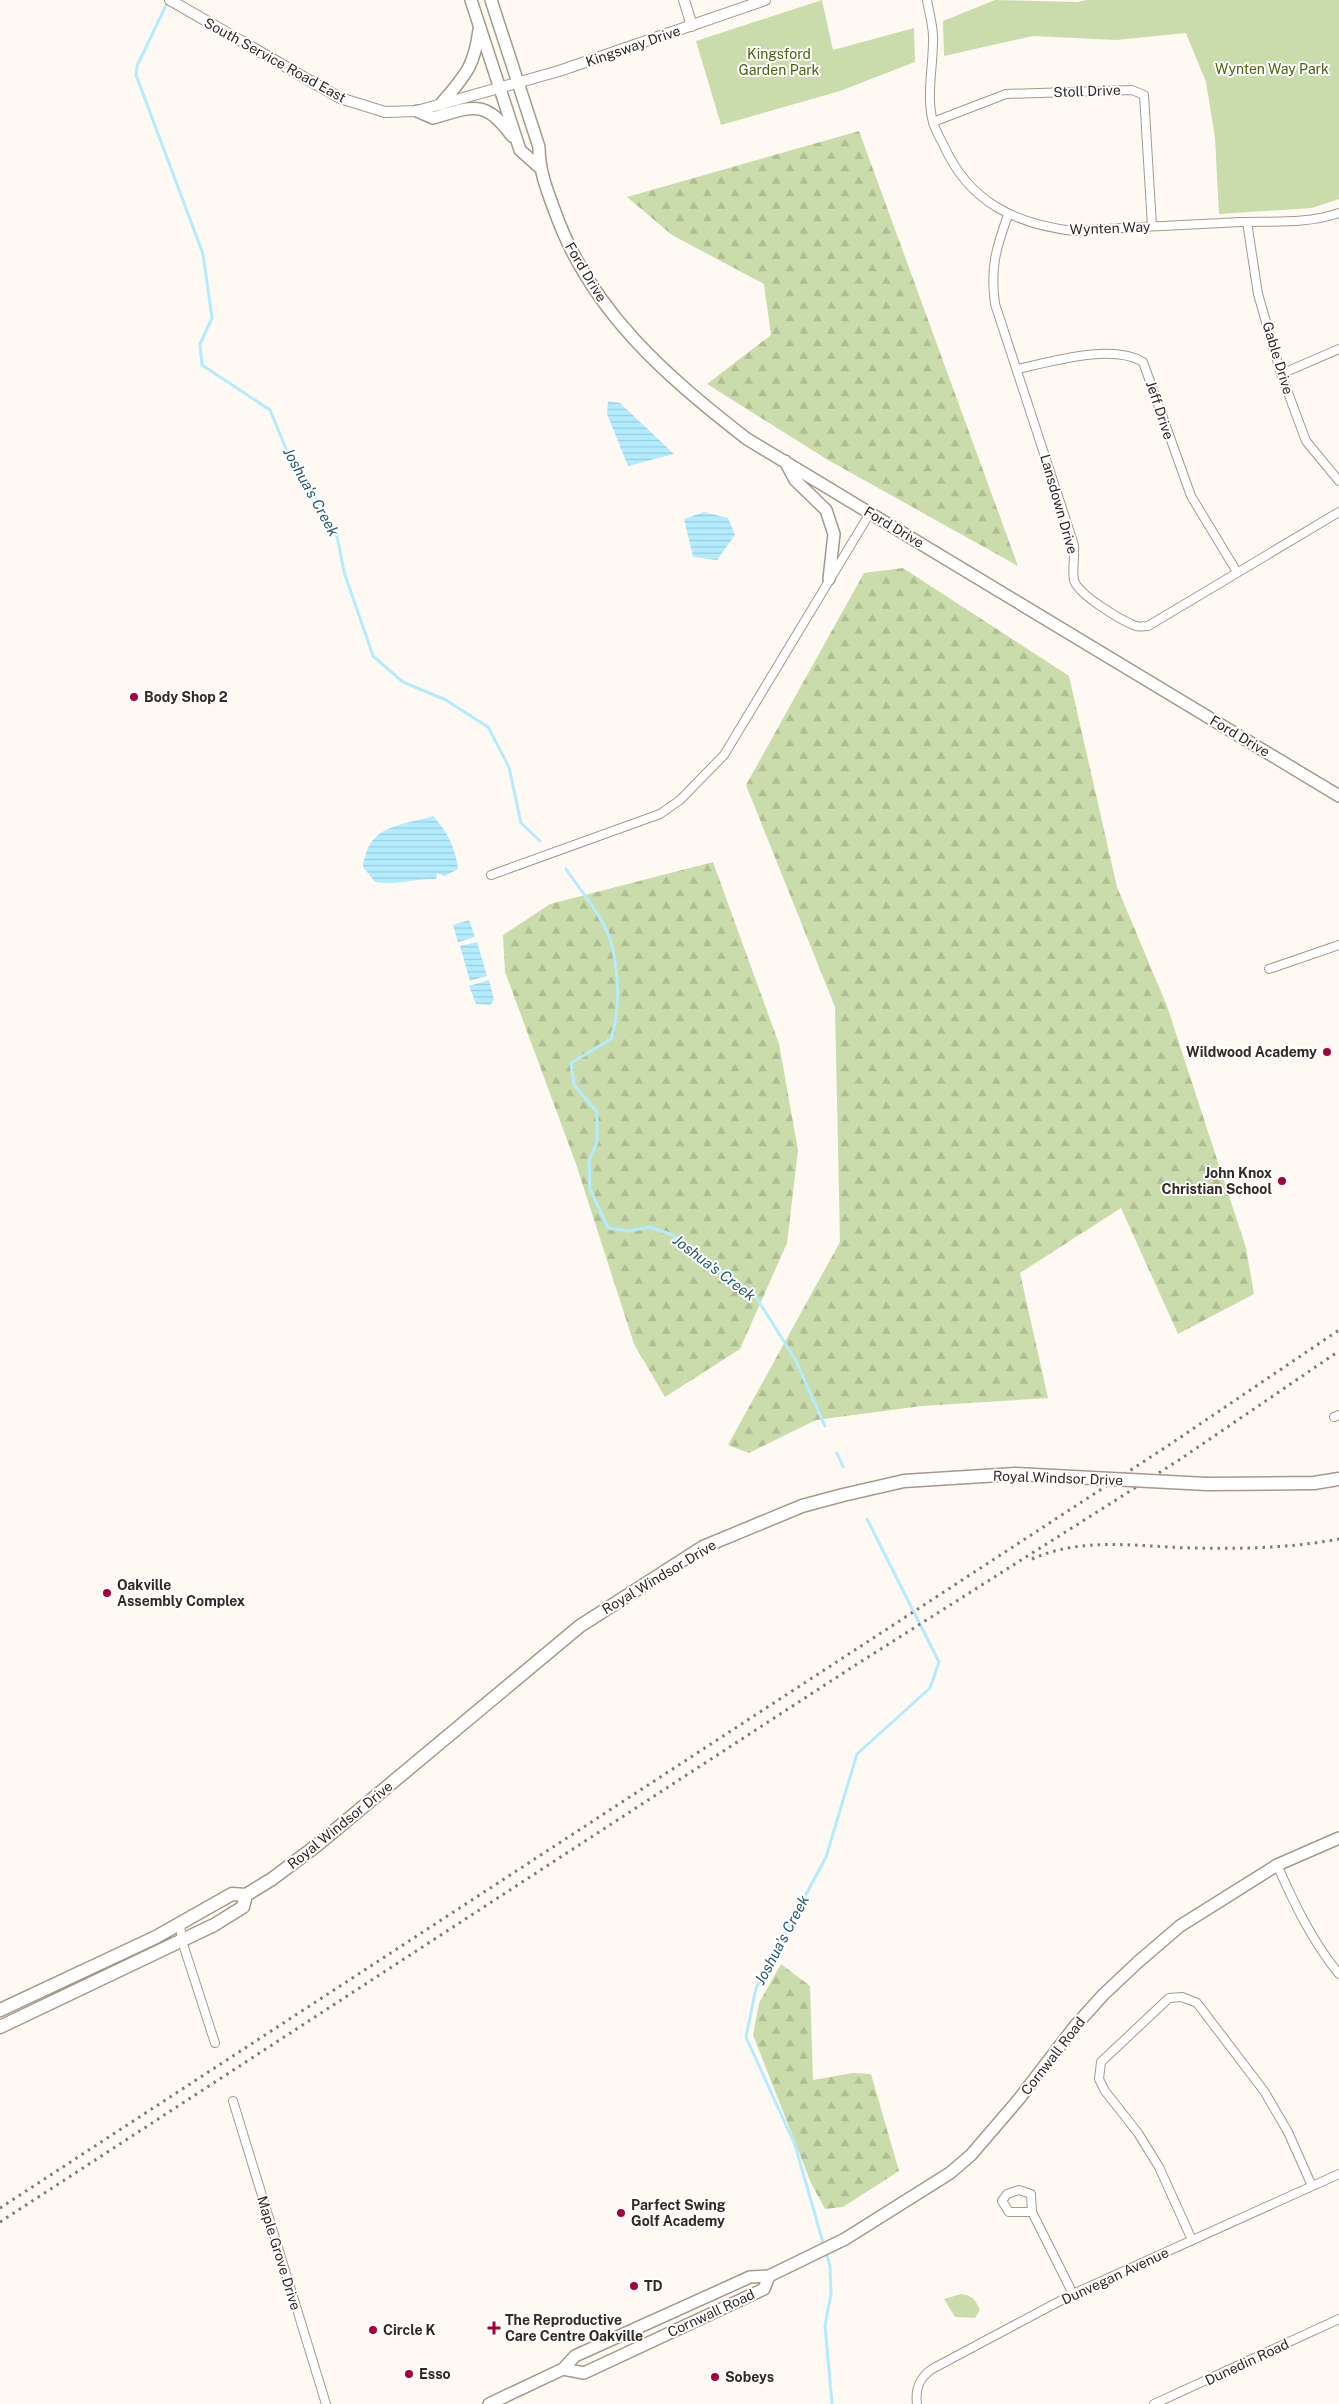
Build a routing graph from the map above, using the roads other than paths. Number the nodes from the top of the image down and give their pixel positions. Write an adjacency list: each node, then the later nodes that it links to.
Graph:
1 (170, 0): 12 (street, South Service Road East)
2 (471, 0): 7 (main road, Ford Drive)
3 (491, 0): 9 (main road, Ford Drive)
4 (684, 0): 8 (street)
5 (765, 0): 8 (street, Kingsway Drive)
6 (927, 0): 13 (street, Wynten Way)
7 (479, 26): 10 (main road, Ford Drive); 11 (main road)
8 (692, 26): 9 (street, Kingsway Drive)
9 (518, 81): 10 (street, Kingsway Drive); 15 (main road, Ford Drive)
10 (500, 86): 11 (street, South Service Road East); 14 (main road, Ford Drive)
11 (441, 104): 12 (street, South Service Road East)
12 (417, 111): 14 (main road)
13 (933, 122): 17 (street, Wynten Way); 19 (street, Stoll Drive)
14 (518, 144): 15 (main road, Ford Drive)
15 (539, 167): 23 (main road, Ford Drive)
16 (1339, 212): 18 (street, Wynten Way)
17 (1008, 215): 19 (street, Wynten Way); 21 (street, Lansdown Drive)
18 (1247, 222): 19 (street, Wynten Way); 22 (street, Gable Drive)
19 (1152, 226)
20 (1339, 349): 22 (street)
21 (1017, 369): 27 (street, Jeff Drive); 27 (street, Lansdown Drive)
22 (1281, 374): 24 (street, Gable Drive)
23 (784, 460): 26 (main road, Ford Drive); 28 (main road)
24 (1339, 481)
25 (1339, 512): 27 (street, Lansdown Drive)
26 (870, 513): 28 (street); 29 (main road, Ford Drive)
27 (1237, 572)
28 (829, 580): 30 (street)
29 (1339, 796)
30 (491, 874)
31 (1339, 945): 32 (street)
32 (1269, 969)
33 (1339, 1479): 36 (main road, Royal Windsor Drive, bridge)
34 (1339, 1838): 35 (main road, Cornwall Road)
35 (1277, 1865): 39 (street); 48 (main road, Cornwall Road)
36 (246, 1895): 37 (main road, Royal Windsor Drive); 38 (main road, Royal Windsor Drive)
37 (180, 1925): 38 (street); 40 (main road, Royal Windsor Drive)
38 (182, 1941): 41 (main road, Royal Windsor Drive); 42 (street)
39 (1339, 1974)
40 (0, 2010)
41 (0, 2027)
42 (215, 2043)
43 (233, 2101): 52 (street, Maple Grove Drive)
44 (1339, 2174): 45 (street, Dunvegan Avenue)
45 (1312, 2186): 47 (street, Dunvegan Avenue); 47 (street)
46 (1032, 2212): 49 (street)
47 (1192, 2240): 49 (street, Dunvegan Avenue)
48 (769, 2276): 51 (main road, Cornwall Road); 51 (main road, Cornwall Road)
49 (1073, 2294): 54 (street, Dunvegan Avenue)
50 (1339, 2319): 55 (street, Dunedin Road)
51 (563, 2369): 53 (main road, Cornwall Road)
52 (326, 2404)
53 (489, 2404)
54 (917, 2404)
55 (1154, 2404)

